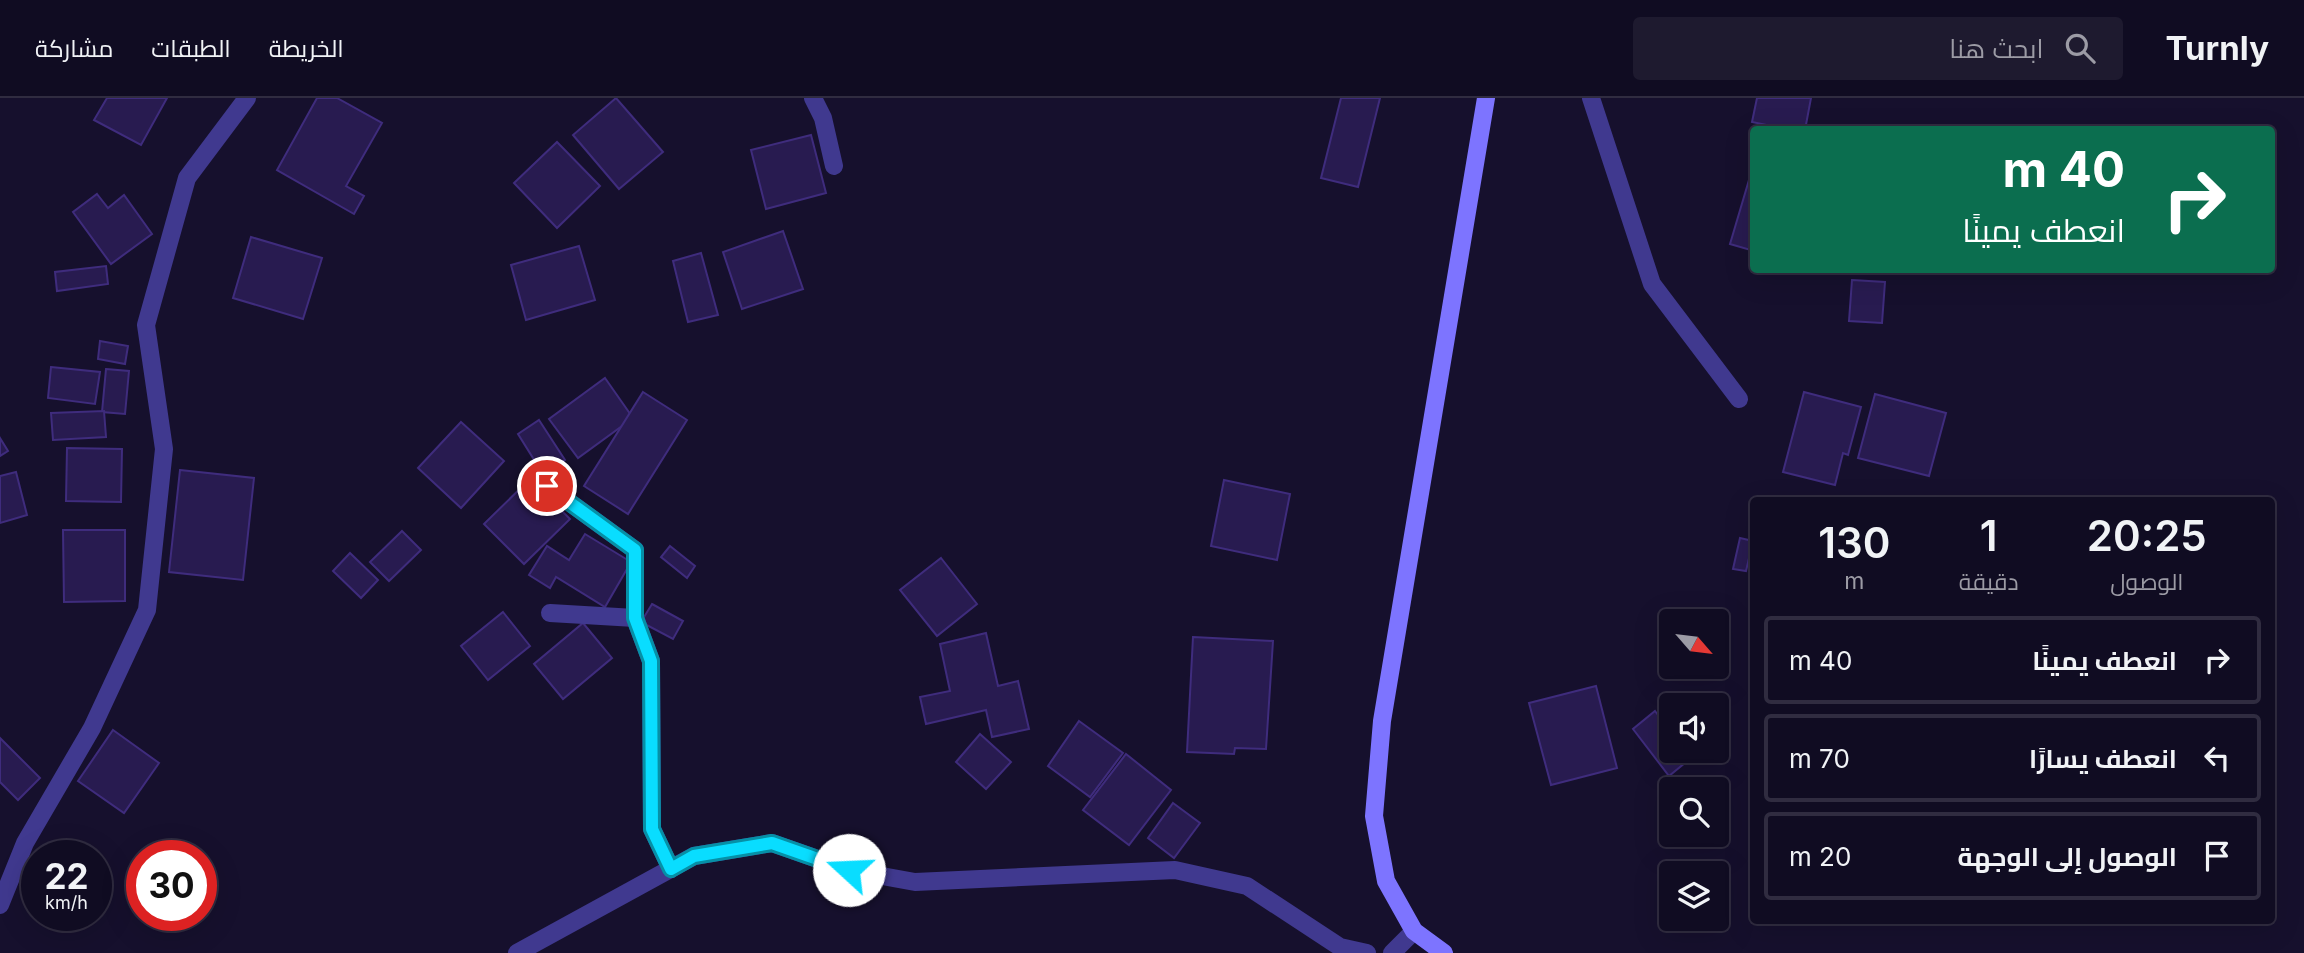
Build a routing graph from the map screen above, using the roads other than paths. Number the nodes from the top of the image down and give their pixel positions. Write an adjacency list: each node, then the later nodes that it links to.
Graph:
1 (247, 98): 11 (street)
2 (813, 98): 5 (street)
3 (1486, 98): 12 (main road)
4 (1591, 98): 6 (street)
5 (834, 166)
6 (1739, 398)
7 (547, 486): 9 (street)
8 (550, 613): 9 (street)
9 (635, 618): 10 (street)
10 (671, 869): 13 (street); 14 (street)
11 (0, 905)
12 (1414, 931): 15 (street); 16 (main road)
13 (517, 953)
14 (1367, 953)
15 (1392, 953)
16 (1444, 953)

